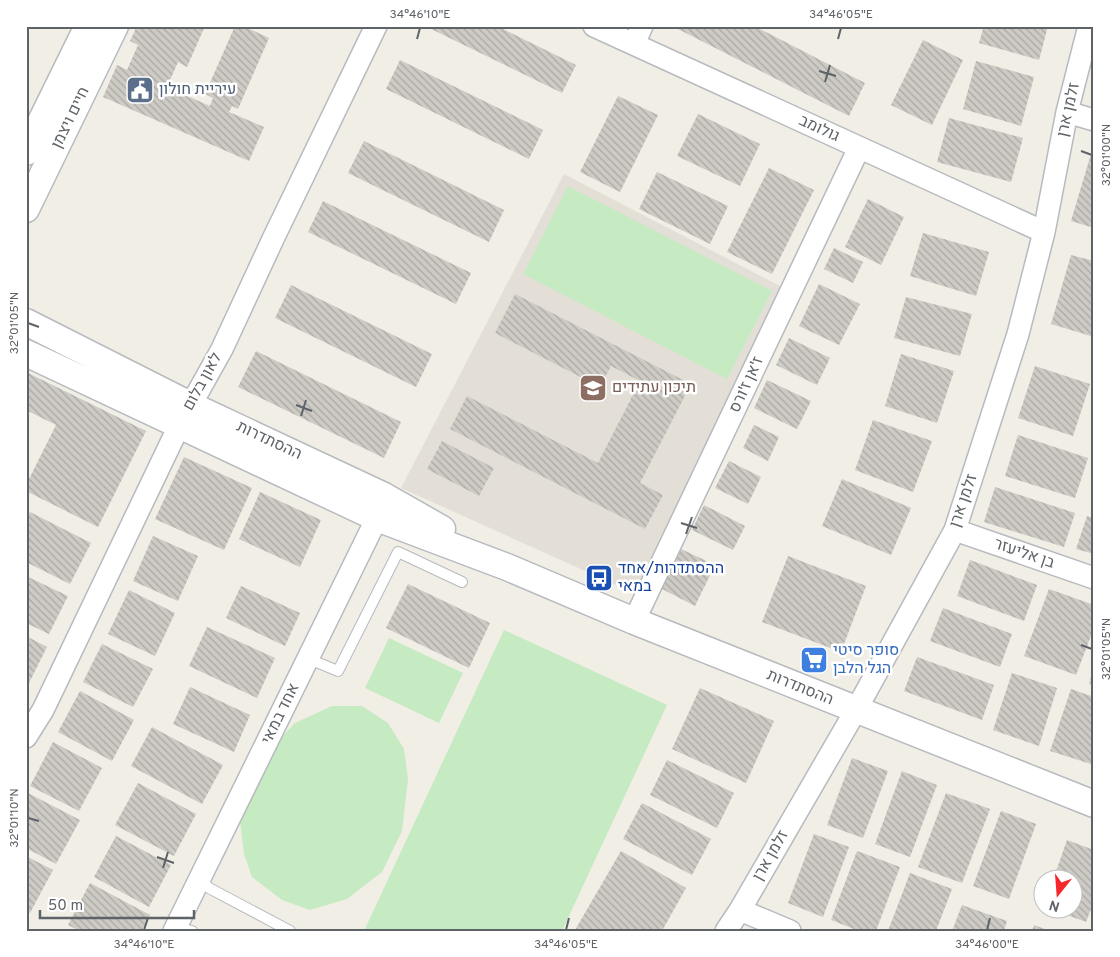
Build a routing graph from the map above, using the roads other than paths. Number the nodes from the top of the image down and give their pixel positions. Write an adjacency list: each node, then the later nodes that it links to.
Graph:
1 (88, 26): 10 (street, חיים ויצמן)
2 (115, 26): 11 (street, חיים ויצמן)
3 (376, 26): 15 (street, לאון בלום)
4 (594, 26): 6 (street, גולומב)
5 (1089, 26): 7 (street, זלמן ארן)
6 (638, 35): 9 (street, גולומב)
7 (1067, 112): 8 (street); 12 (street, זלמן ארן)
8 (1094, 120)
9 (859, 148): 12 (street, גולומב); 20 (street, ז'אן ז'ורס)
10 (26, 152)
11 (26, 209)
12 (1044, 232): 17 (street, זלמן ארן)
13 (26, 322): 15 (street, ההסתדרות)
14 (26, 353): 15 (street, ההסתדרות)
15 (185, 415): 16 (street, ההסתדרות); 23 (street, לאון בלום)
16 (381, 507): 20 (street, ההסתדרות); 21 (street, אחד במאי)
17 (955, 530): 18 (street, בן אליעזר); 22 (street, זלמן ארן)
18 (1094, 578)
19 (462, 582): 21 (lane)
20 (634, 621): 22 (street, ההסתדרות)
21 (309, 659): 25 (street, אחד במאי)
22 (856, 710): 24 (street, ההסתדרות); 26 (street, זלמן ארן)
23 (26, 736)
24 (1094, 804)
25 (200, 878): 27 (street, אחד במאי); 28 (lane)
26 (740, 910): 29 (street, זלמן ארן); 30 (street)
27 (180, 929)
28 (290, 931)
29 (726, 931)
30 (790, 931)

